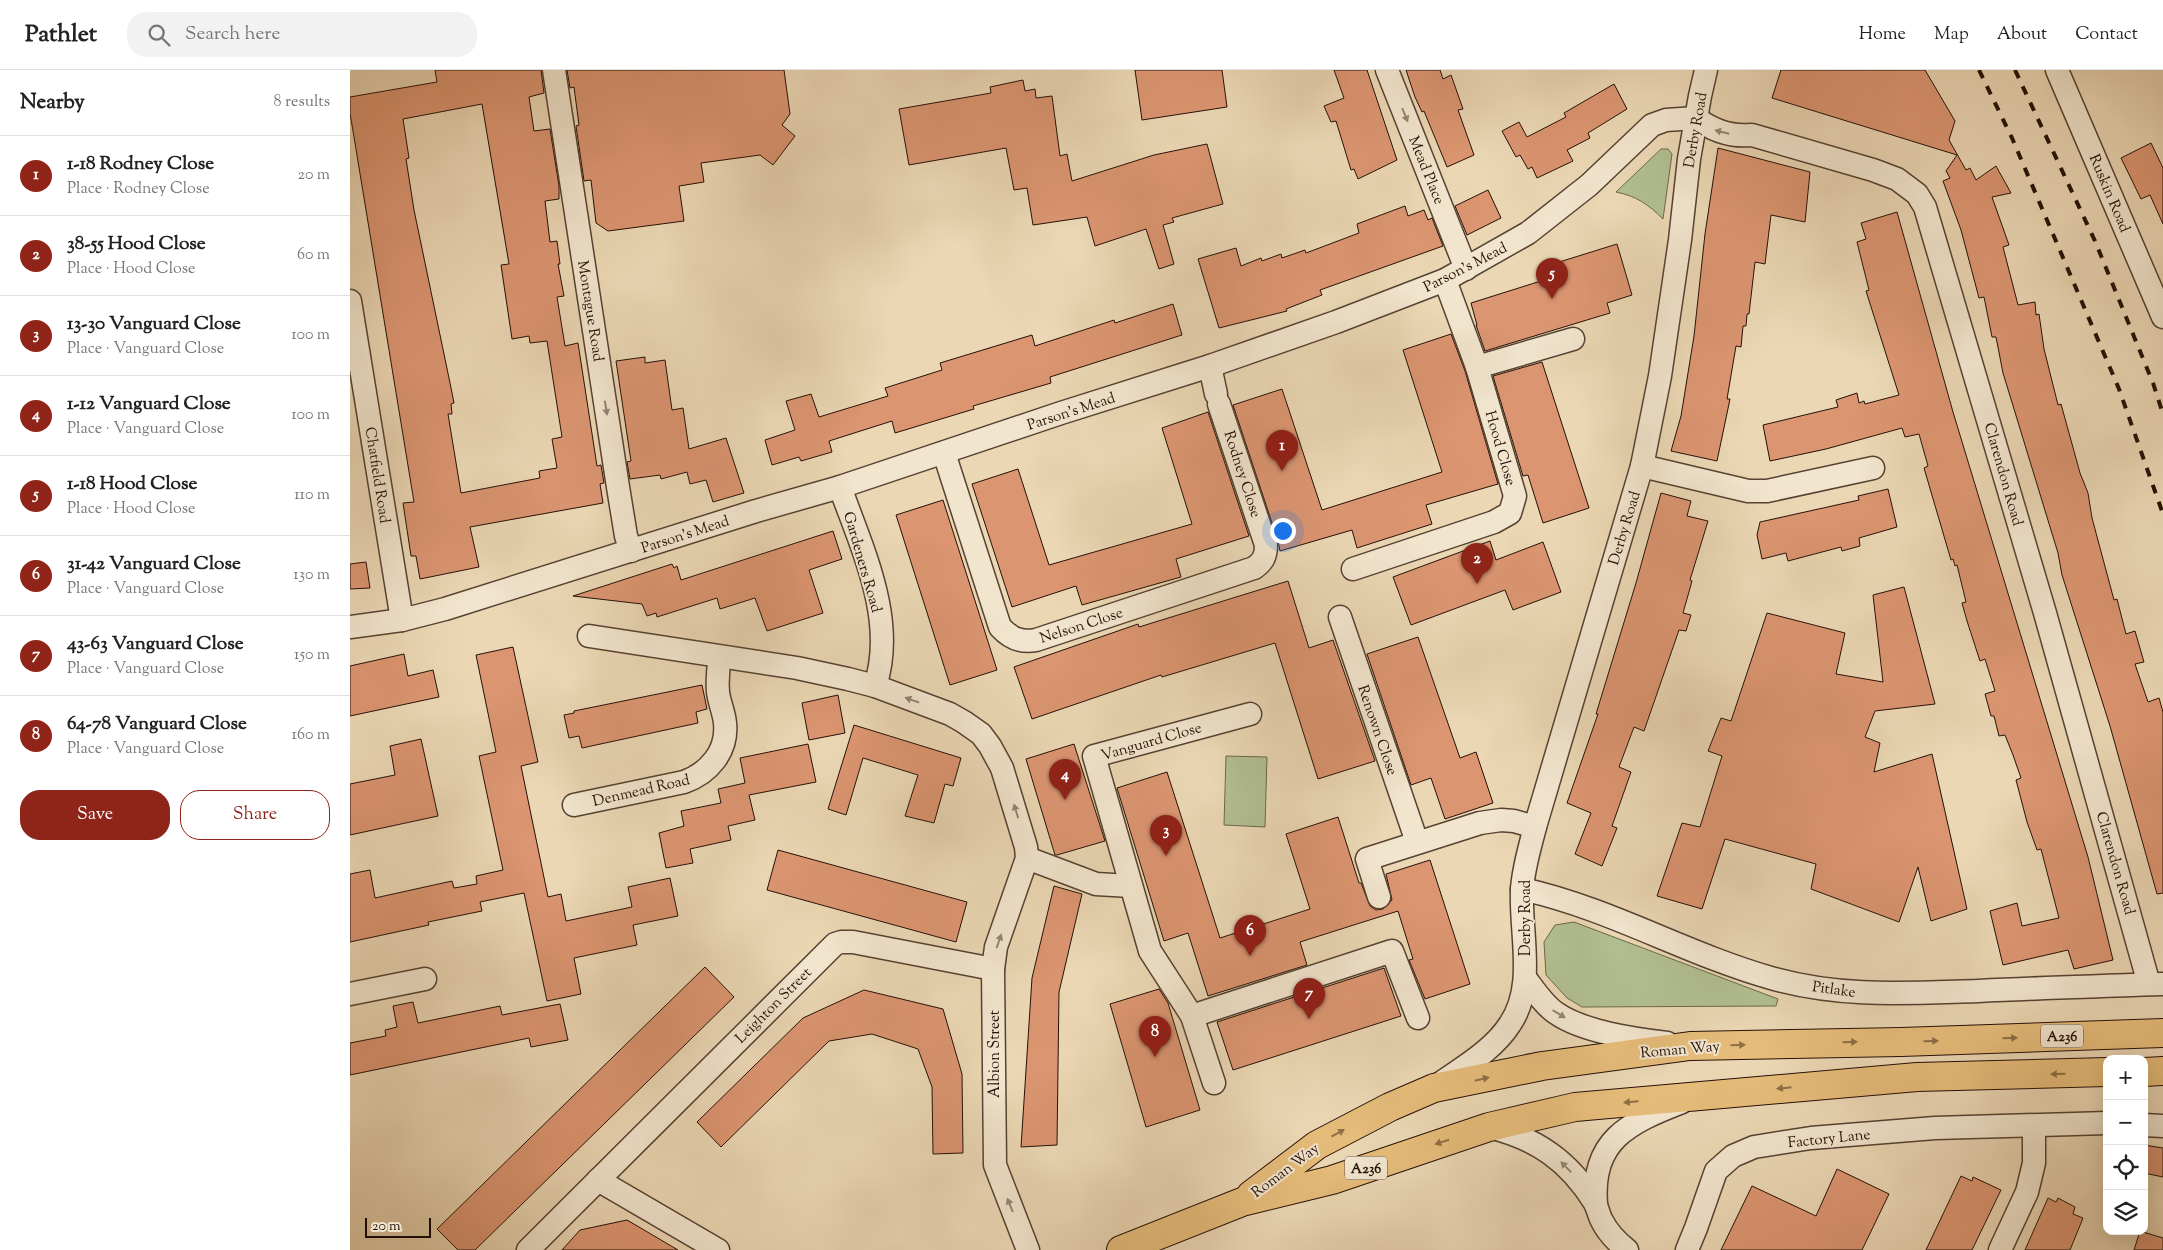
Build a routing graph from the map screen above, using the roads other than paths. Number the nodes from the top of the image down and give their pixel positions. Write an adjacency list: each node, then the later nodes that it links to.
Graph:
1 (554, 70): 18 (street, Montague Road, one-way to 18)
2 (1387, 70): 6 (street, Mead Place, one-way to 6)
3 (1706, 70): 5 (street, Derby Road)
4 (2057, 70): 9 (street, Ruskin Road)
5 (1696, 118): 6 (street, Parson's Mead); 15 (street, Derby Road); 38 (street, Clarendon Road, one-way to 5)
6 (1466, 269): 7 (street, Parson's Mead)
7 (1445, 280): 12 (street, Parson's Mead); 13 (street, Hood Close)
8 (350, 301): 10 (street, Chatfield Road)
9 (2163, 317)
10 (352, 329): 22 (street, Chatfield Road)
11 (1573, 339): 13 (street)
12 (1210, 366): 14 (street, Parson's Mead); 19 (street, Rodney Close)
13 (1477, 367): 20 (street, Hood Close)
14 (944, 452): 17 (street, Parson's Mead); 19 (street, Nelson Close)
15 (1642, 466): 16 (street); 29 (street, Derby Road)
16 (1873, 468)
17 (840, 487): 18 (street, Parson's Mead); 26 (street, Gardeners Road)
18 (631, 551): 22 (street, Parson's Mead)
19 (1254, 568)
20 (1353, 569)
21 (1340, 617): 30 (street, Renown Close)
22 (402, 620): 23 (street, Parson's Mead)
23 (350, 627)
24 (589, 636): 25 (street)
25 (720, 656): 26 (street); 28 (street, Denmead Road)
26 (875, 686): 31 (street, one-way to 26)
27 (1250, 714): 32 (street, Vanguard Close)
28 (574, 805)
29 (1535, 827): 30 (street); 33 (street, Derby Road)
30 (1417, 842): 34 (street)
31 (1027, 858): 32 (street); 35 (street, Albion Street, one-way to 31)
32 (1131, 886): 40 (street, Vanguard Close)
33 (1522, 889): 37 (street, Derby Road); 38 (street, Pitlake)
34 (1379, 898)
35 (993, 969): 55 (street, Leighton Street); 60 (street, Albion Street, one-way to 35)
36 (425, 979): 39 (street)
37 (1526, 979): 43 (street, one-way to 43); 48 (street, Derby Road)
38 (2156, 984)
39 (350, 994)
40 (1192, 1016): 41 (street); 47 (street, Vanguard Close)
41 (1418, 1018)
42 (2163, 1032): 43 (main road, Roman Way / A236, one-way to 42)
43 (1690, 1046): 48 (main road, Roman Way / A236, one-way to 43)
44 (2163, 1071): 46 (main road)
45 (2103, 1072): 49 (main road, Roman Way / A236, one-way to 49)
46 (2148, 1072)
47 (1214, 1083)
48 (1434, 1088): 56 (main road, Roman Way / A236, one-way to 48)
49 (1697, 1097): 52 (main road, Roman Way / A236, one-way to 52); 57 (street)
50 (2103, 1124): 53 (street, Factory Lane)
51 (2148, 1125): 54 (street)
52 (1489, 1126): 56 (main road, Roman Way / A236, one-way to 56); 57 (street, one-way to 52)
53 (2034, 1126): 63 (street, Factory Lane); 64 (street)
54 (2163, 1126)
55 (598, 1180): 58 (street, Leighton Street); 59 (street)
56 (1242, 1202): 61 (main road, A236)
57 (1596, 1205): 62 (street)
58 (528, 1250)
59 (718, 1250)
60 (1028, 1250)
61 (1121, 1250)
62 (1627, 1250)
63 (1686, 1250)
64 (2000, 1250)

